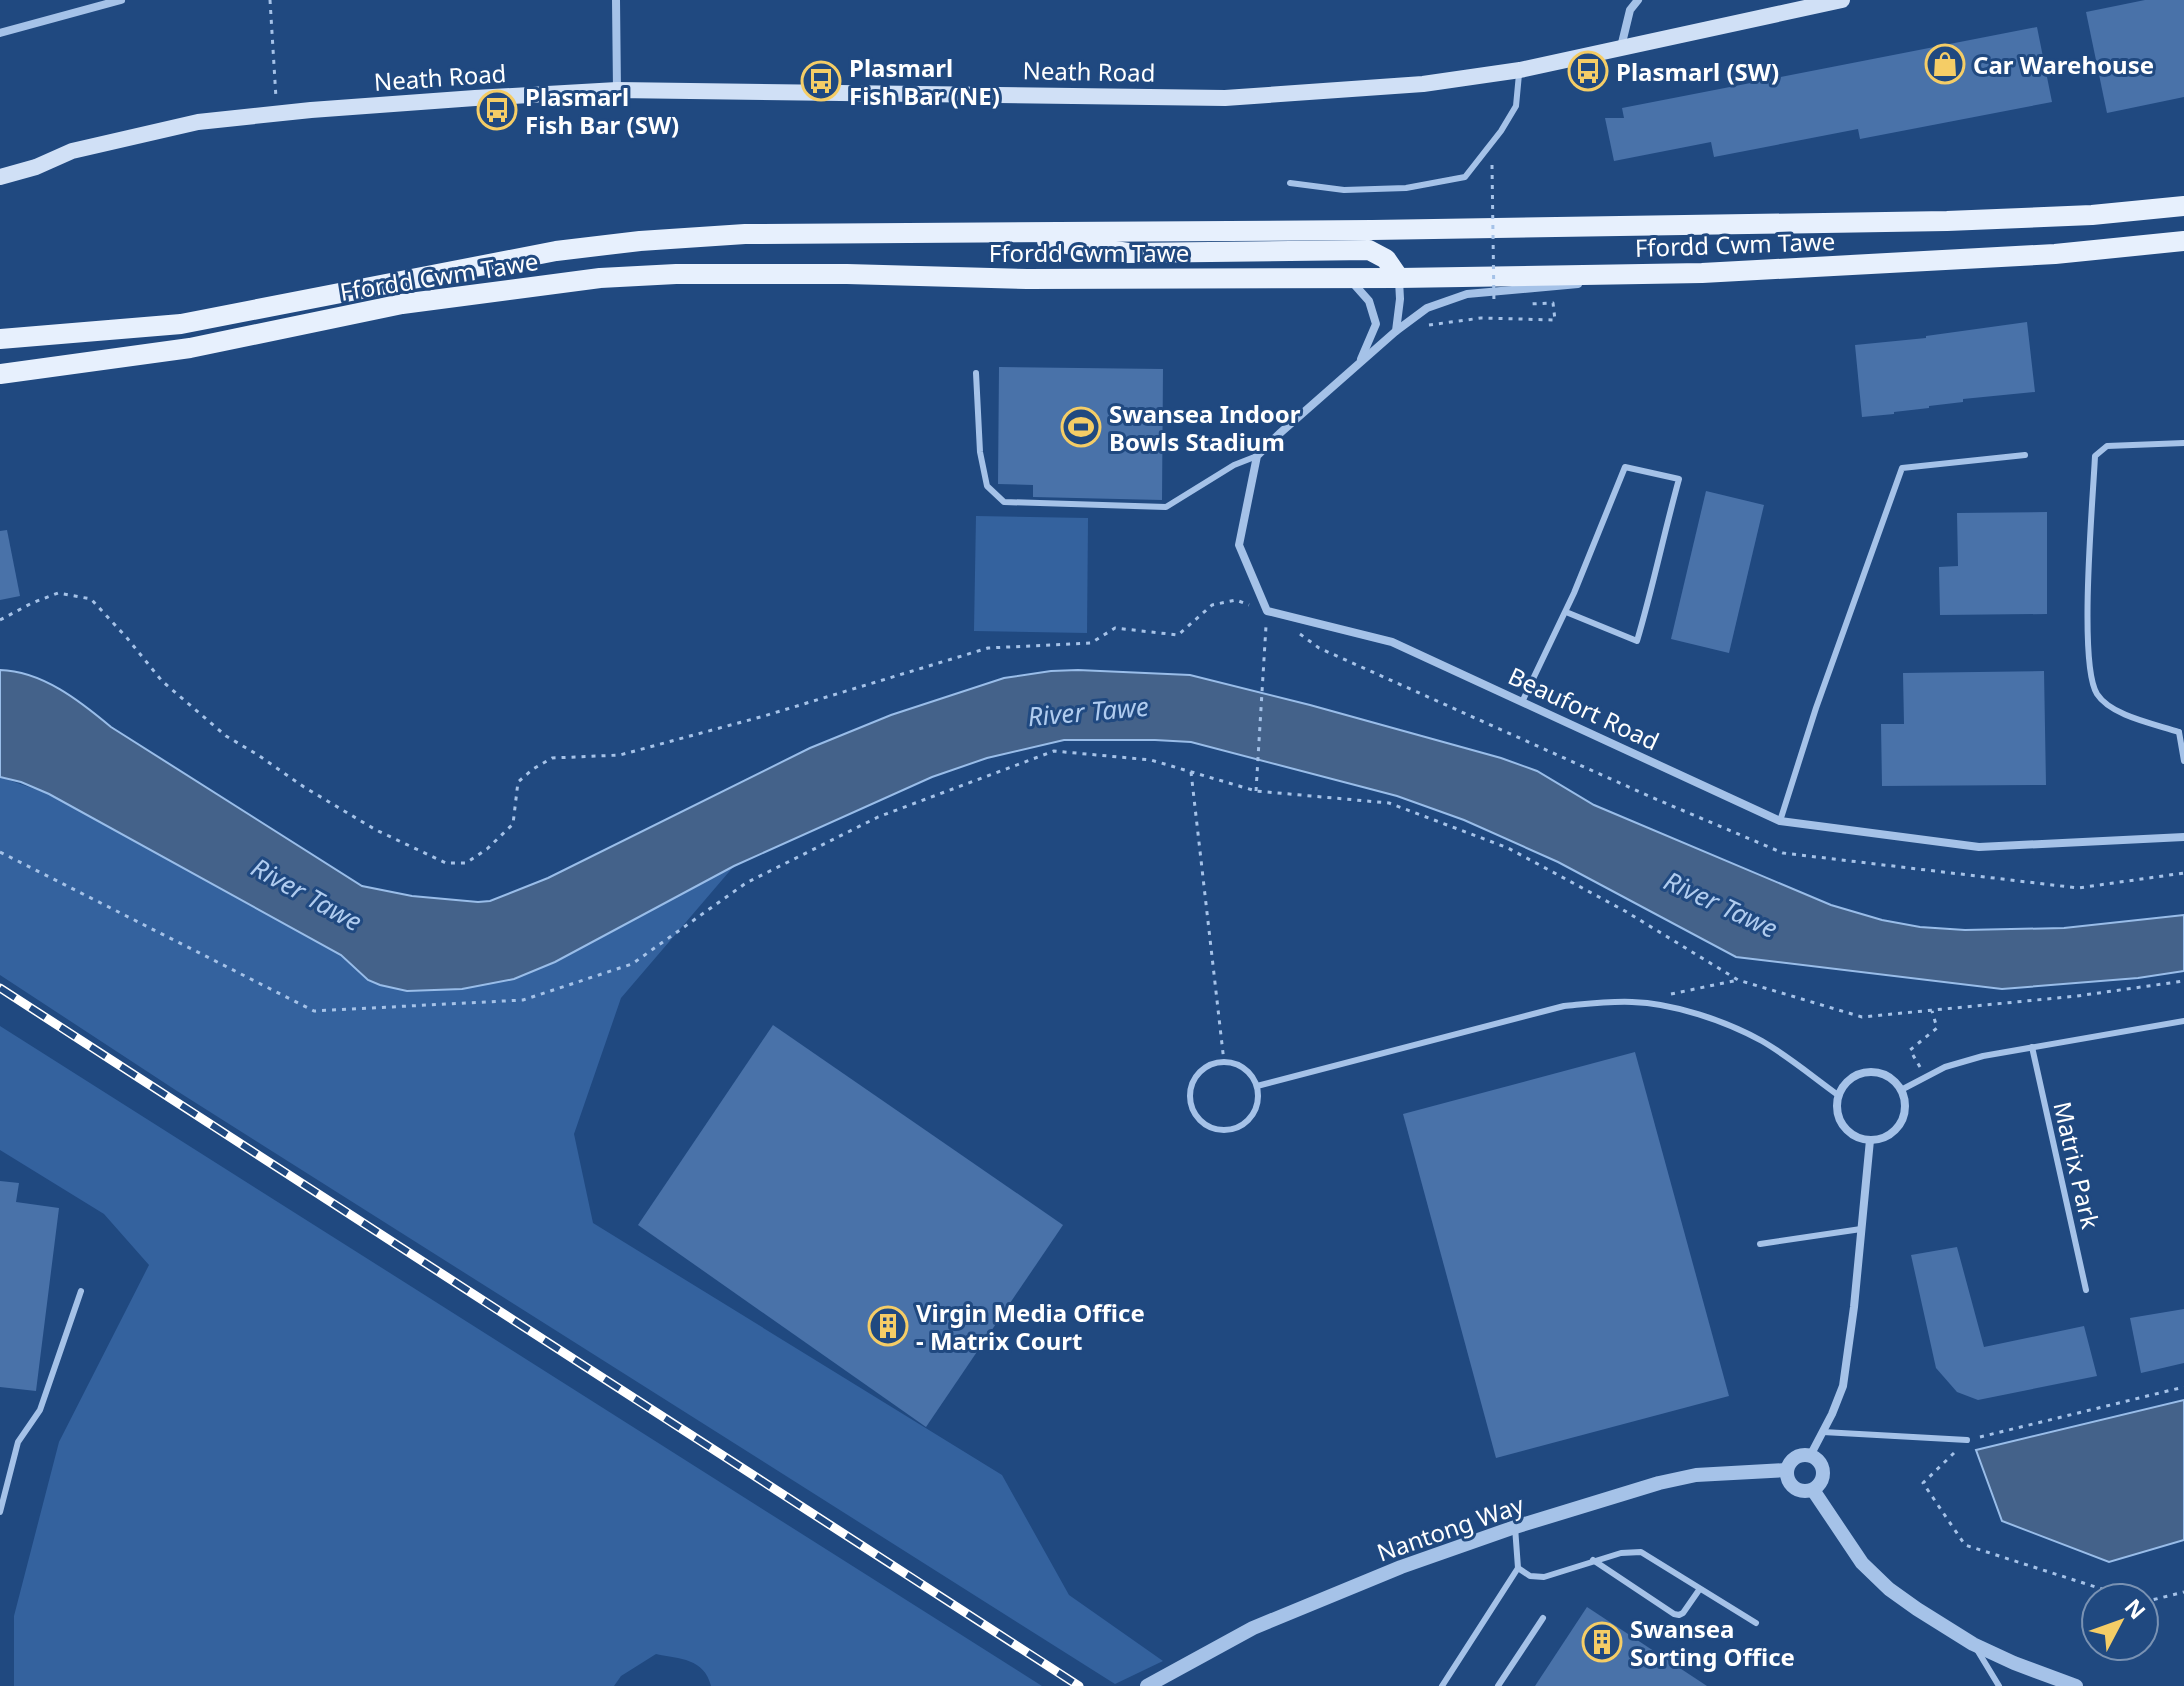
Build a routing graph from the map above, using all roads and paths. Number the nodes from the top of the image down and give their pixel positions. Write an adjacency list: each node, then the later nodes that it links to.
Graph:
1 (121, 0): 6 (street)
2 (270, 0): 10 (path)
3 (616, 0): 9 (street)
4 (1638, 0): 7 (street)
5 (1842, 0): 7 (main road, Neath Road)
6 (0, 33)
7 (1621, 48): 8 (main road, Neath Road)
8 (1520, 70): 9 (main road, Neath Road); 13 (lane)
9 (617, 90): 10 (main road, Neath Road)
10 (277, 114): 12 (main road, Neath Road)
11 (1492, 165): 21 (path, bridge)
12 (0, 177)
13 (1290, 183)
14 (2184, 206): 15 (main road, Ffordd Cwm Tawe)
15 (980, 231): 19 (main road); 24 (main road, Ffordd Cwm Tawe)
16 (2184, 241): 17 (main road, Ffordd Cwm Tawe)
17 (1702, 273): 19 (main road, Ffordd Cwm Tawe); 23 (street)
18 (1349, 278): 19 (main road, Ffordd Cwm Tawe); 25 (street); 27 (main road, Ffordd Cwm Tawe)
19 (1399, 278): 23 (street)
20 (1524, 304): 22 (path)
21 (1494, 305)
22 (1428, 325)
23 (1396, 331): 25 (street)
24 (0, 339)
25 (1360, 363): 30 (street)
26 (976, 373): 30 (lane)
27 (0, 374)
28 (2184, 443): 36 (lane)
29 (2025, 455): 40 (lane)
30 (1257, 456): 31 (street)
31 (1267, 611): 33 (path); 35 (street, Beaufort Road); 39 (path)
32 (1566, 612): 32 (lane); 35 (lane)
33 (0, 620)
34 (1298, 633): 43 (path)
35 (1522, 702): 40 (street, Beaufort Road)
36 (2181, 730): 37 (lane)
37 (2184, 761)
38 (1191, 772): 39 (path); 42 (path); 50 (path)
39 (1256, 791): 44 (path)
40 (1780, 821): 41 (street, Beaufort Road)
41 (2184, 837)
42 (0, 852)
43 (2184, 873)
44 (1738, 980): 46 (path); 47 (path)
45 (2184, 981): 47 (path)
46 (1634, 1002): 52 (lane); 54 (lane)
47 (1932, 1010): 51 (path)
48 (2184, 1021): 49 (lane)
49 (2032, 1047): 51 (lane); 58 (lane, Matrix Park)
50 (1224, 1062): 52 (lane); 52 (lane)
51 (1926, 1077): 53 (lane)
52 (1257, 1086)
53 (1901, 1090): 54 (street); 55 (street)
54 (1838, 1095): 55 (street)
55 (1870, 1140): 56 (street)
56 (1861, 1229): 57 (lane); 61 (street)
57 (1760, 1244)
58 (2086, 1290)
59 (81, 1291): 66 (lane)
60 (2184, 1387): 62 (path)
61 (1823, 1432): 62 (lane); 63 (street)
62 (1967, 1440): 70 (path)
63 (1810, 1456): 64 (street, Nantong Way); 65 (street)
64 (1787, 1470): 65 (street); 67 (street, Nantong Way)
65 (1813, 1490): 76 (street)
66 (0, 1512)
67 (1515, 1527): 69 (lane); 77 (street, Nantong Way)
68 (1593, 1560): 69 (lane); 71 (lane); 71 (lane)
69 (1518, 1568): 78 (lane)
70 (2080, 1582)
71 (1699, 1590): 75 (lane)
72 (2184, 1592): 73 (path)
73 (2160, 1598)
74 (1543, 1618): 79 (lane)
75 (1756, 1623)
76 (1973, 1644): 80 (lane); 81 (street)
77 (1147, 1686)
78 (1442, 1686)
79 (1498, 1686)
80 (1999, 1686)
81 (2076, 1686)

